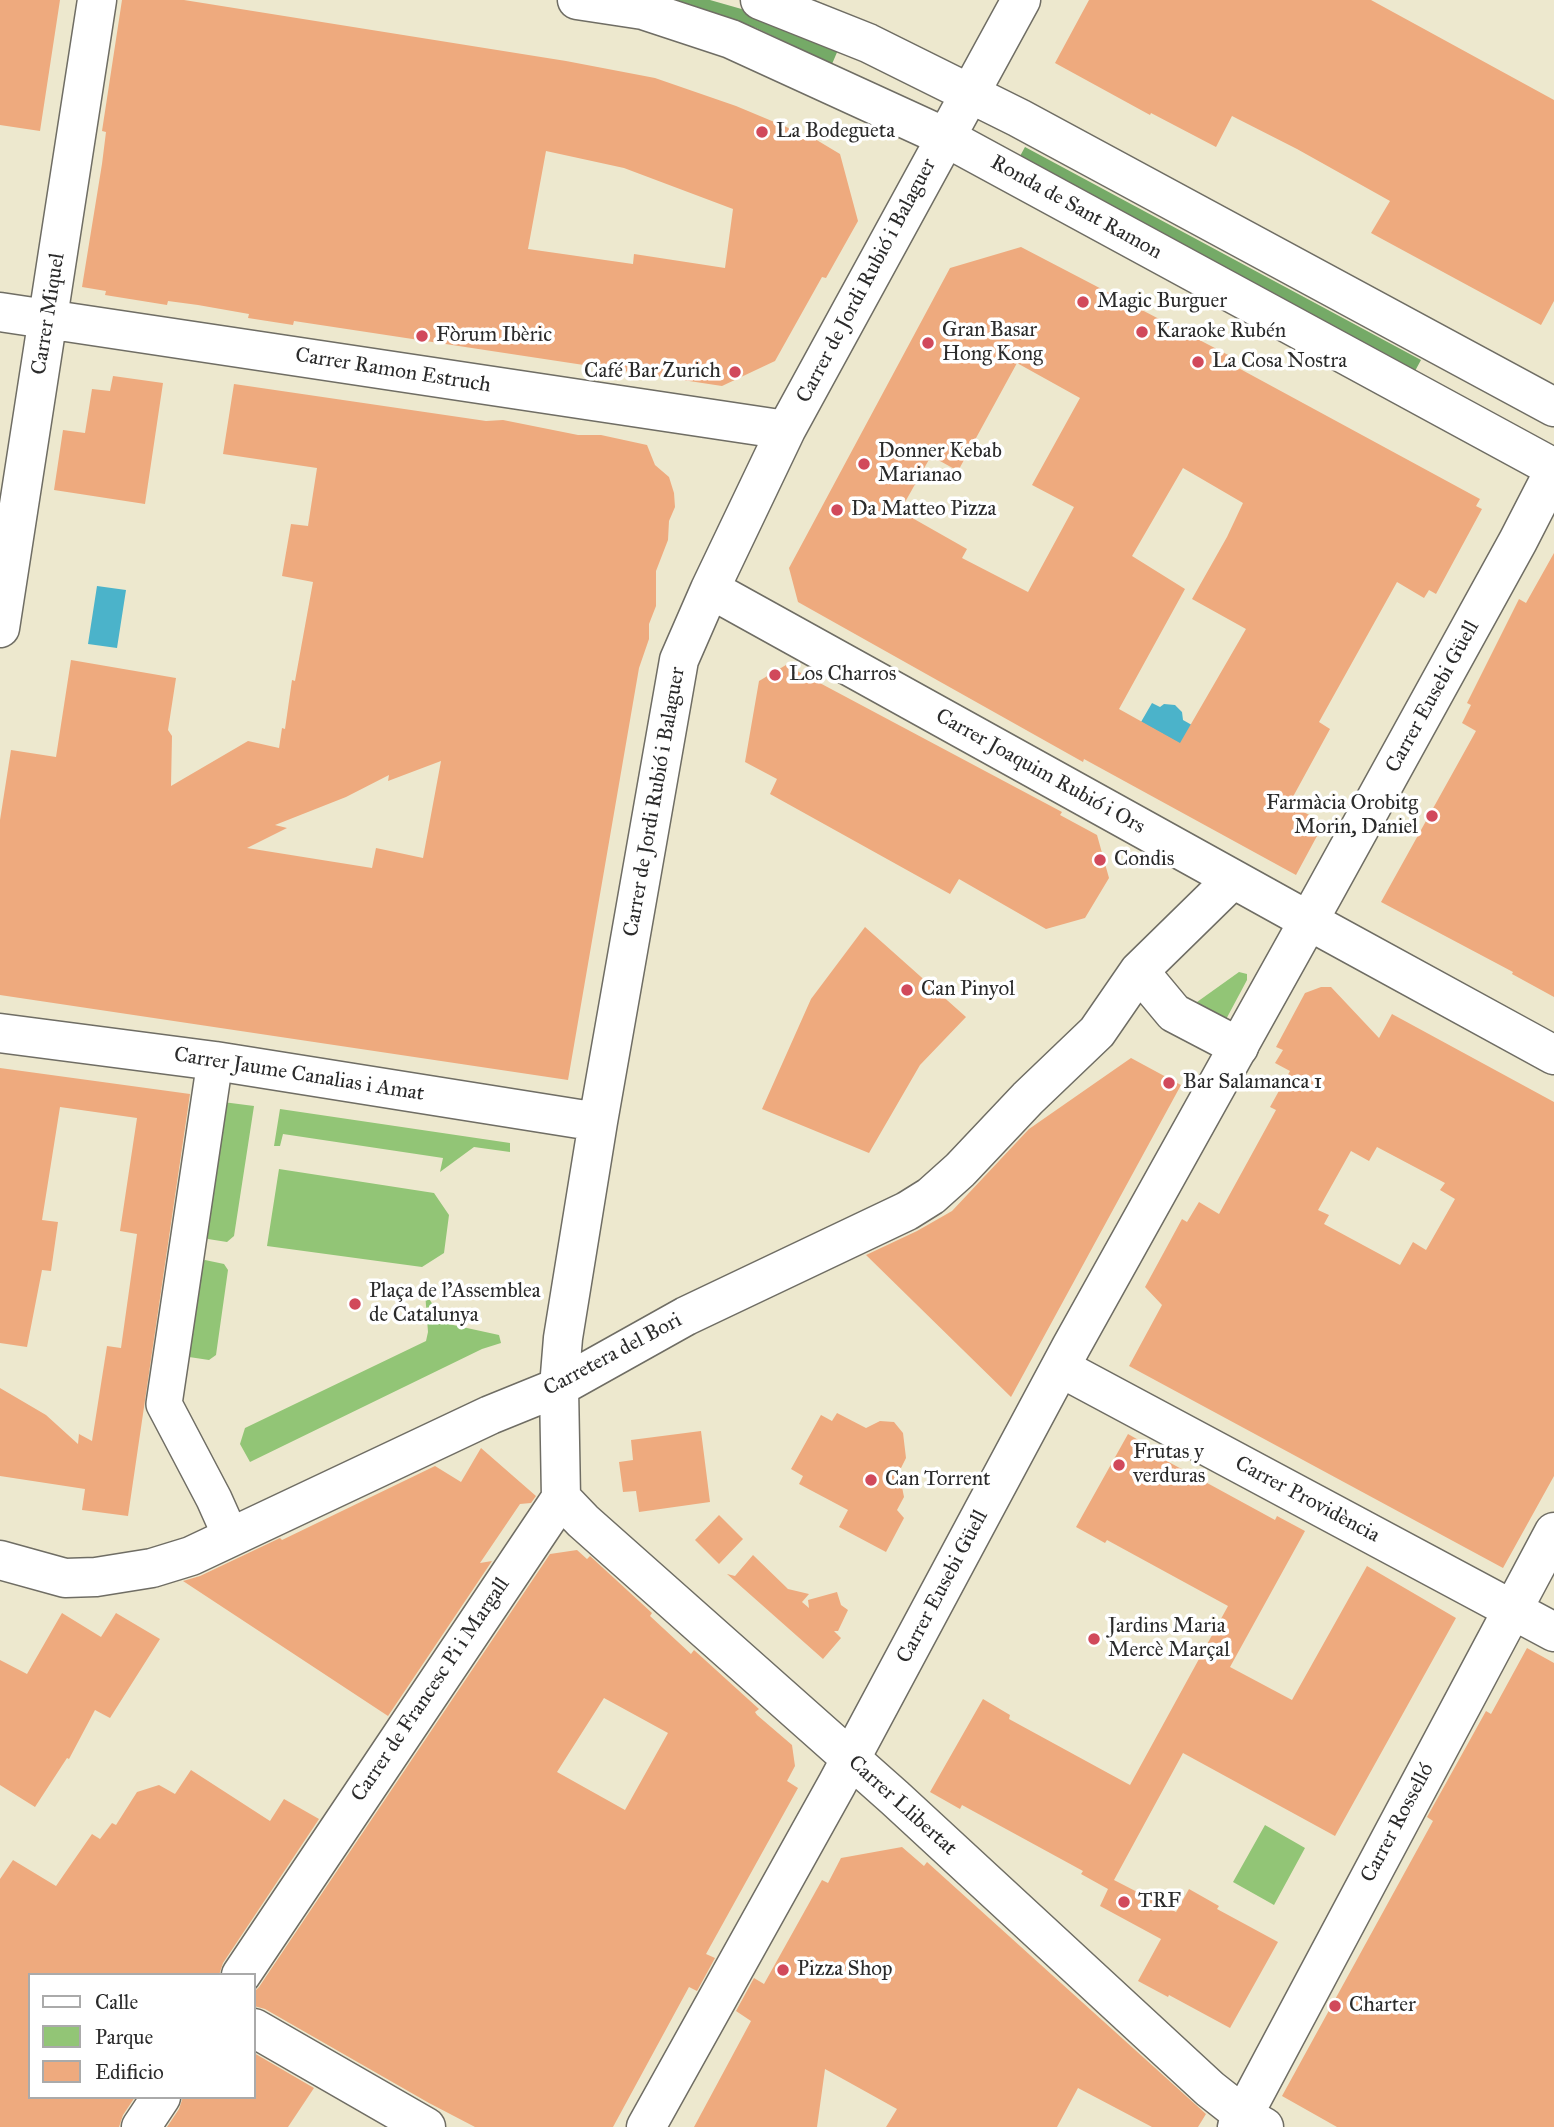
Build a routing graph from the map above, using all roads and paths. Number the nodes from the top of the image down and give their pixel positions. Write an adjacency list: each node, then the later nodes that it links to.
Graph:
1 (97, 0): 9 (street, Carrer Miquel)
2 (578, 0): 7 (street, Ronda de Sant Ramon)
3 (760, 0): 5 (street)
4 (1021, 0): 6 (street, Carrer de Jordi Rubió i Balaguer)
5 (833, 14): 6 (street)
6 (970, 95): 7 (street, Carrer de Jordi Rubió i Balaguer); 10 (street)
7 (945, 137): 11 (street, Carrer de Jordi Rubió i Balaguer); 12 (street, Ronda de Sant Ramon)
8 (0, 312): 9 (street, Carrer Ramon Estruch)
9 (48, 319): 11 (street, Carrer Ramon Estruch); 14 (street, Carrer Miquel)
10 (1554, 407)
11 (786, 430): 13 (street, Carrer de Jordi Rubió i Balaguer)
12 (1554, 469): 16 (street, Carrer Eusebi Güell)
13 (710, 589): 15 (street, Carrer Joaquim Rubió i Ors); 22 (street, Carrer de Jordi Rubió i Balaguer)
14 (0, 628)
15 (1233, 879): 16 (street, Carrer Joaquim Rubió i Ors); 17 (street, Carretera del Bori)
16 (1308, 921): 19 (street, Carrer Eusebi Güell); 20 (street, Carrer Joaquim Rubió i Ors)
17 (1139, 971): 19 (street); 24 (street, Carretera del Bori)
18 (0, 1033): 21 (street, Carrer Jaume Canalias i Amat)
19 (1239, 1047): 23 (street, Carrer Eusebi Güell)
20 (1554, 1055)
21 (215, 1061): 22 (street, Carrer Jaume Canalias i Amat); 27 (street)
22 (598, 1122): 24 (street, Carrer de Jordi Rubió i Balaguer)
23 (1060, 1368): 29 (street, Carrer Providència); 31 (street, Carrer Eusebi Güell)
24 (559, 1387): 25 (street); 27 (street, Carretera del Bori)
25 (561, 1498): 31 (street, Carrer Llibertat); 32 (street, Carrer de Francesc Pi i Margall)
26 (1554, 1532): 29 (street, Carrer Rosselló)
27 (231, 1537): 28 (street, Carretera del Bori)
28 (0, 1560)
29 (1512, 1609): 30 (street, Carrer Providència); 35 (street, Carrer Rosselló)
30 (1554, 1632)
31 (850, 1759): 35 (street, Carrer Llibertat); 38 (street, Carrer Eusebi Güell)
32 (242, 1973)
33 (256, 2029): 37 (street)
34 (159, 2099): 36 (street)
35 (1248, 2123)
36 (141, 2127)
37 (426, 2127)
38 (646, 2127)

